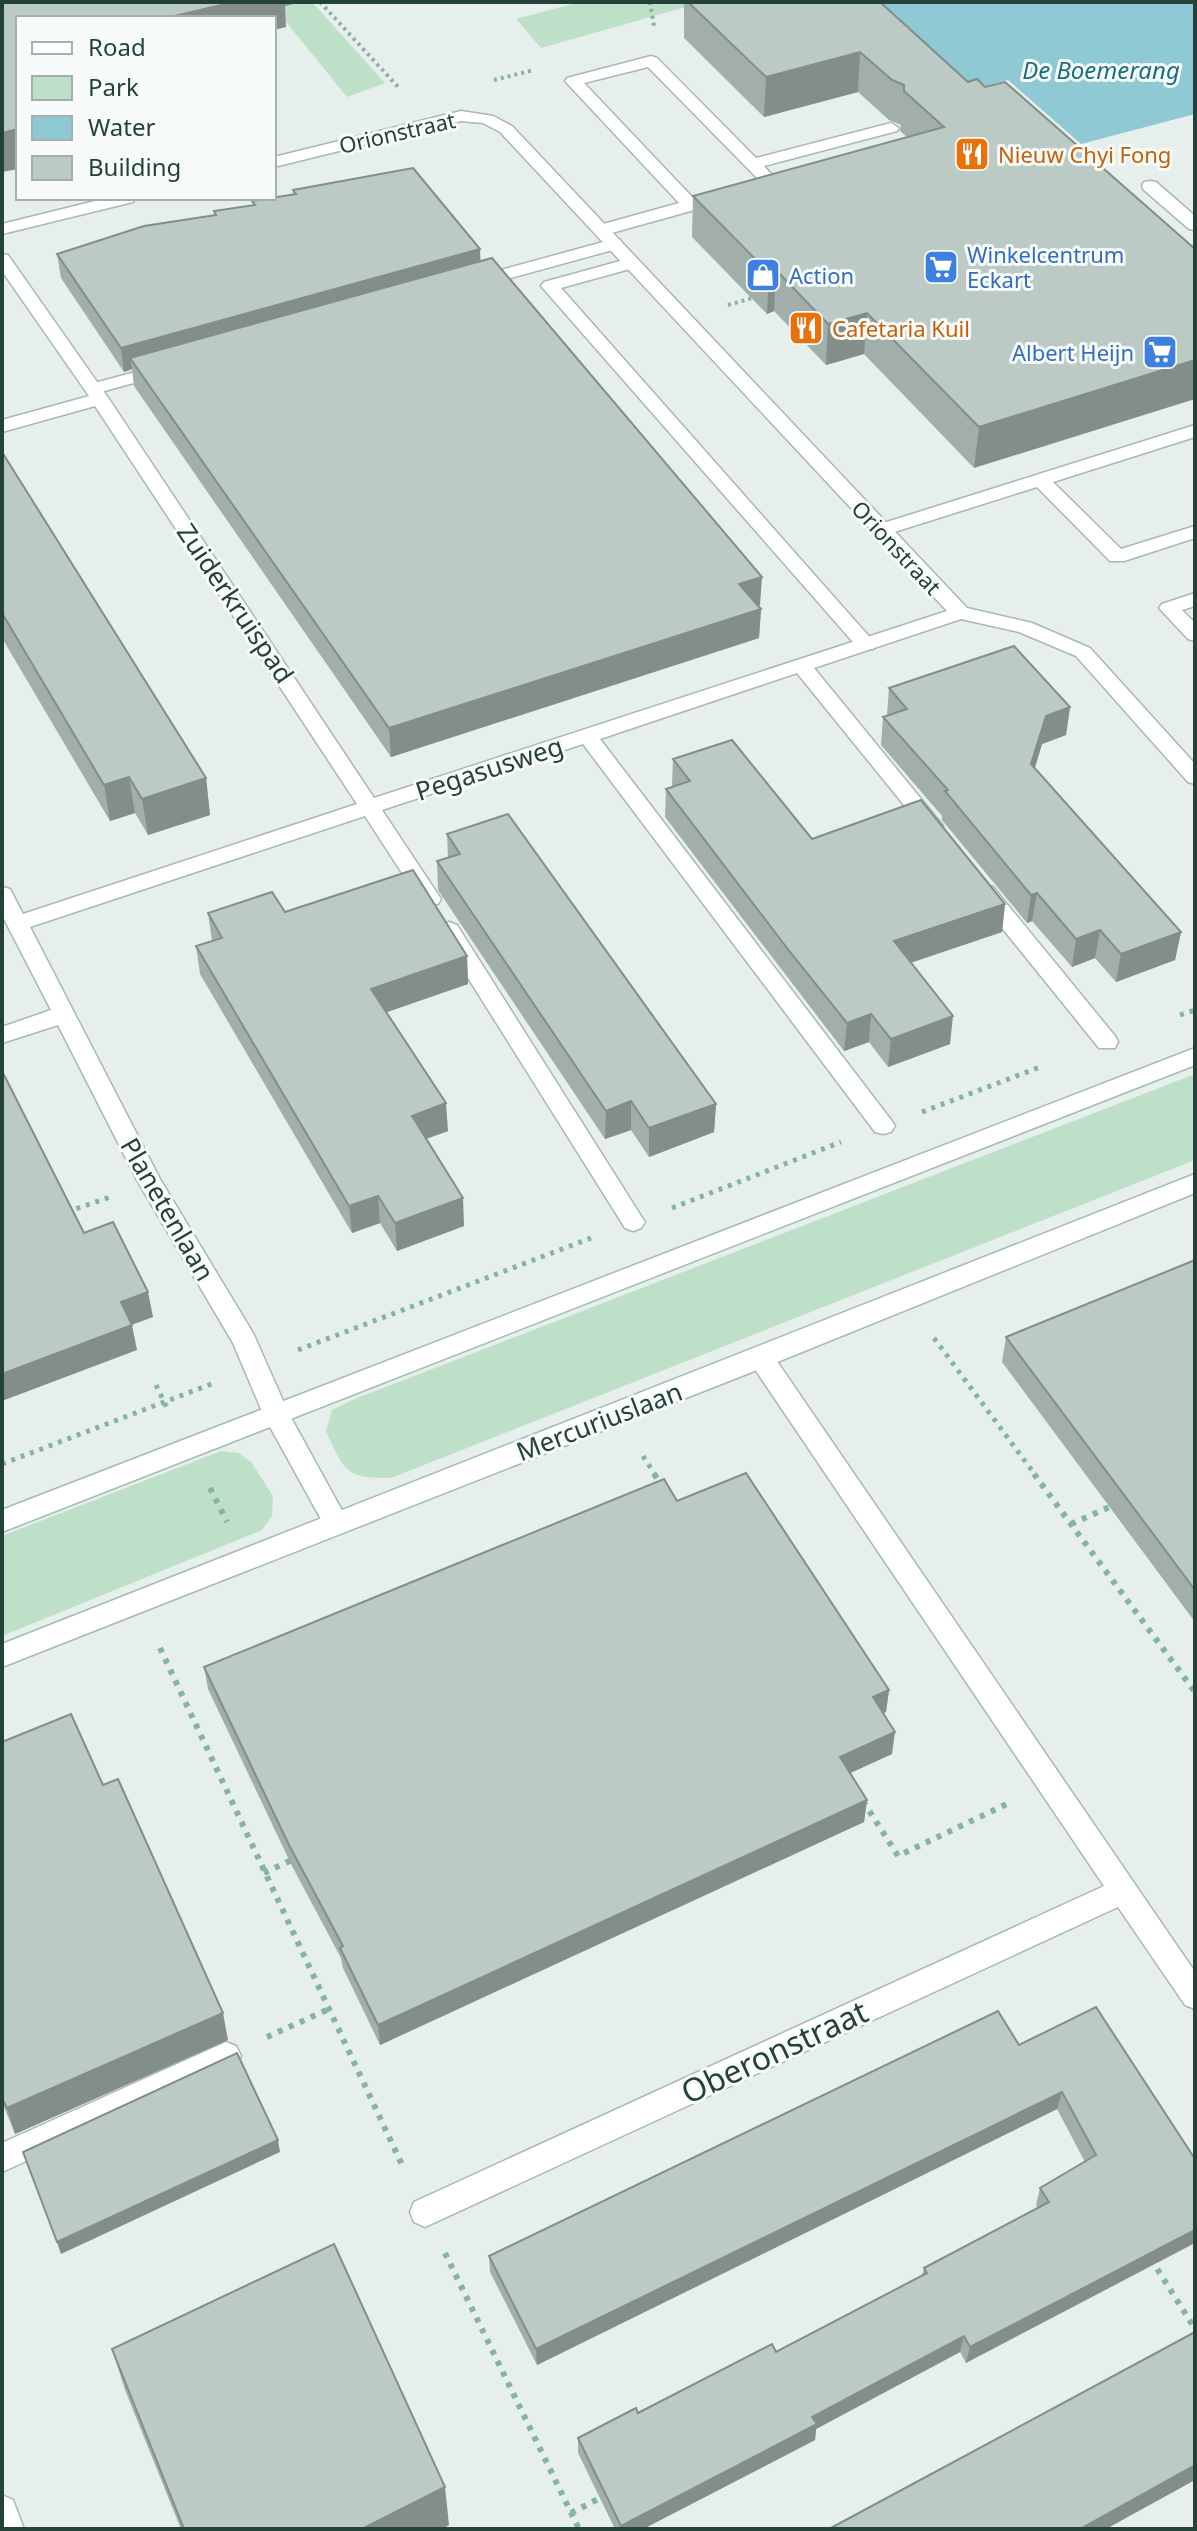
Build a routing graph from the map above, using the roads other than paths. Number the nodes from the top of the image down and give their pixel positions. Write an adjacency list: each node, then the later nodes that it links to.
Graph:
1 (891, 128): 3 (street)
2 (276, 162): 9 (street, Orionstraat)
3 (753, 164): 6 (street); 6 (street)
4 (1150, 186): 7 (street)
5 (119, 200): 8 (street)
6 (690, 205): 9 (street)
7 (1195, 225)
8 (2, 229)
9 (608, 237): 11 (street, Orionstraat); 12 (street)
10 (2, 259): 14 (street, Zuiderkruispad)
11 (631, 263): 18 (street, Orionstraat); 23 (street)
12 (461, 287)
13 (185, 364): 14 (street)
14 (96, 394): 15 (street); 27 (street, Zuiderkruispad)
15 (2, 426)
16 (1195, 431): 17 (street)
17 (1040, 479): 18 (street); 19 (street)
18 (881, 530): 21 (street, Orionstraat)
19 (1195, 532)
20 (1195, 599): 22 (street)
21 (960, 613): 23 (street, Pegasusweg); 26 (street, Orionstraat)
22 (1195, 635)
23 (866, 645): 24 (street, Pegasusweg)
24 (801, 665): 25 (street, Pegasusweg); 28 (street)
25 (587, 736): 27 (street, Pegasusweg); 36 (street)
26 (1195, 777)
27 (372, 807): 31 (street, Pegasusweg); 38 (street)
28 (948, 847)
29 (968, 871): 34 (street)
30 (2, 894): 31 (street, Planetenlaan)
31 (18, 923): 32 (street, Planetenlaan)
32 (62, 1015): 33 (street); 40 (street, Planetenlaan)
33 (2, 1035)
34 (1107, 1042)
35 (1195, 1056): 40 (street)
36 (883, 1126)
37 (1195, 1183): 39 (street, Mercuriuslaan)
38 (633, 1222)
39 (761, 1358): 42 (street, Mercuriuslaan); 44 (street)
40 (277, 1416): 41 (street); 42 (street, Planetenlaan)
41 (2, 1521)
42 (336, 1523): 43 (street, Mercuriuslaan)
43 (2, 1656)
44 (1124, 1891): 45 (street); 48 (street, Oberonstraat)
45 (1195, 1996)
46 (226, 2056): 47 (street)
47 (2, 2158)
48 (425, 2212)
49 (2, 2511): 50 (street)
50 (8, 2529)

